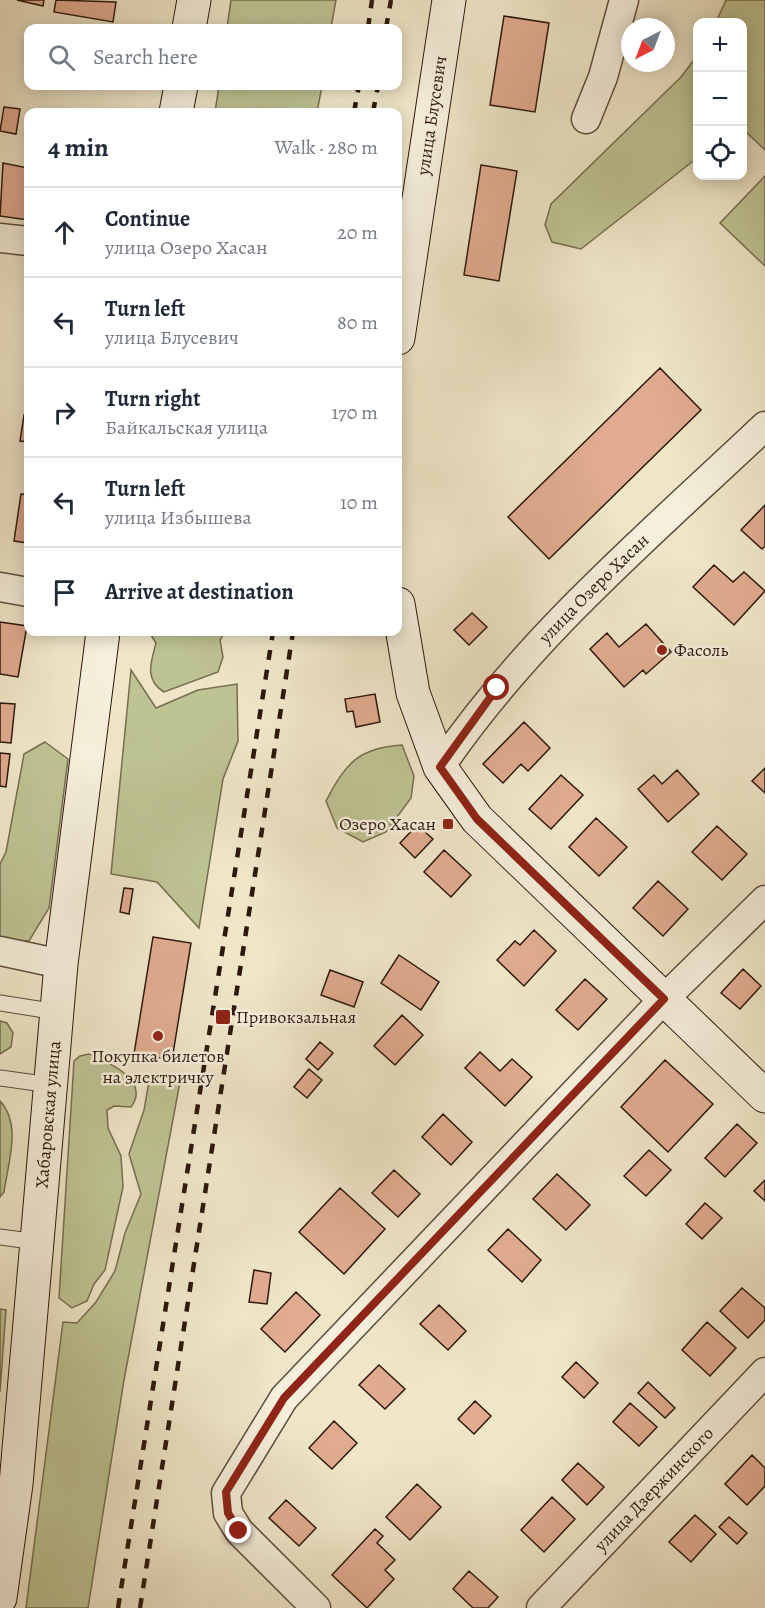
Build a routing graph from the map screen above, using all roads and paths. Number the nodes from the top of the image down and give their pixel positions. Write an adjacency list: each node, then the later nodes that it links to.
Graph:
1 (194, 0): 4 (main road)
2 (449, 0): 10 (main road, улица Блусевич)
3 (624, 0): 7 (street)
4 (190, 24)
5 (179, 90): 6 (main road)
6 (177, 108)
7 (586, 119)
8 (0, 238): 9 (street)
9 (24, 241)
10 (402, 311)
11 (765, 426): 16 (street, улица Озеро Хасан)
12 (0, 587): 13 (street)
13 (24, 591)
14 (402, 628): 16 (main road)
15 (102, 636): 19 (main road, Хабаровская улица)
16 (440, 767): 20 (main road)
17 (765, 900): 20 (street)
18 (0, 951): 19 (street)
19 (61, 964): 22 (main road, Хабаровская улица)
20 (664, 999): 25 (main road); 30 (street)
21 (0, 1003): 22 (lane)
22 (57, 1012): 24 (main road, Хабаровская улица)
23 (0, 1077): 24 (lane)
24 (51, 1084): 27 (main road, Хабаровская улица)
25 (765, 1095)
26 (0, 1237): 27 (lane)
27 (37, 1242): 29 (main road, Хабаровская улица)
28 (765, 1372): 31 (street, улица Дзержинского)
29 (0, 1598)
30 (316, 1608)
31 (541, 1608)

